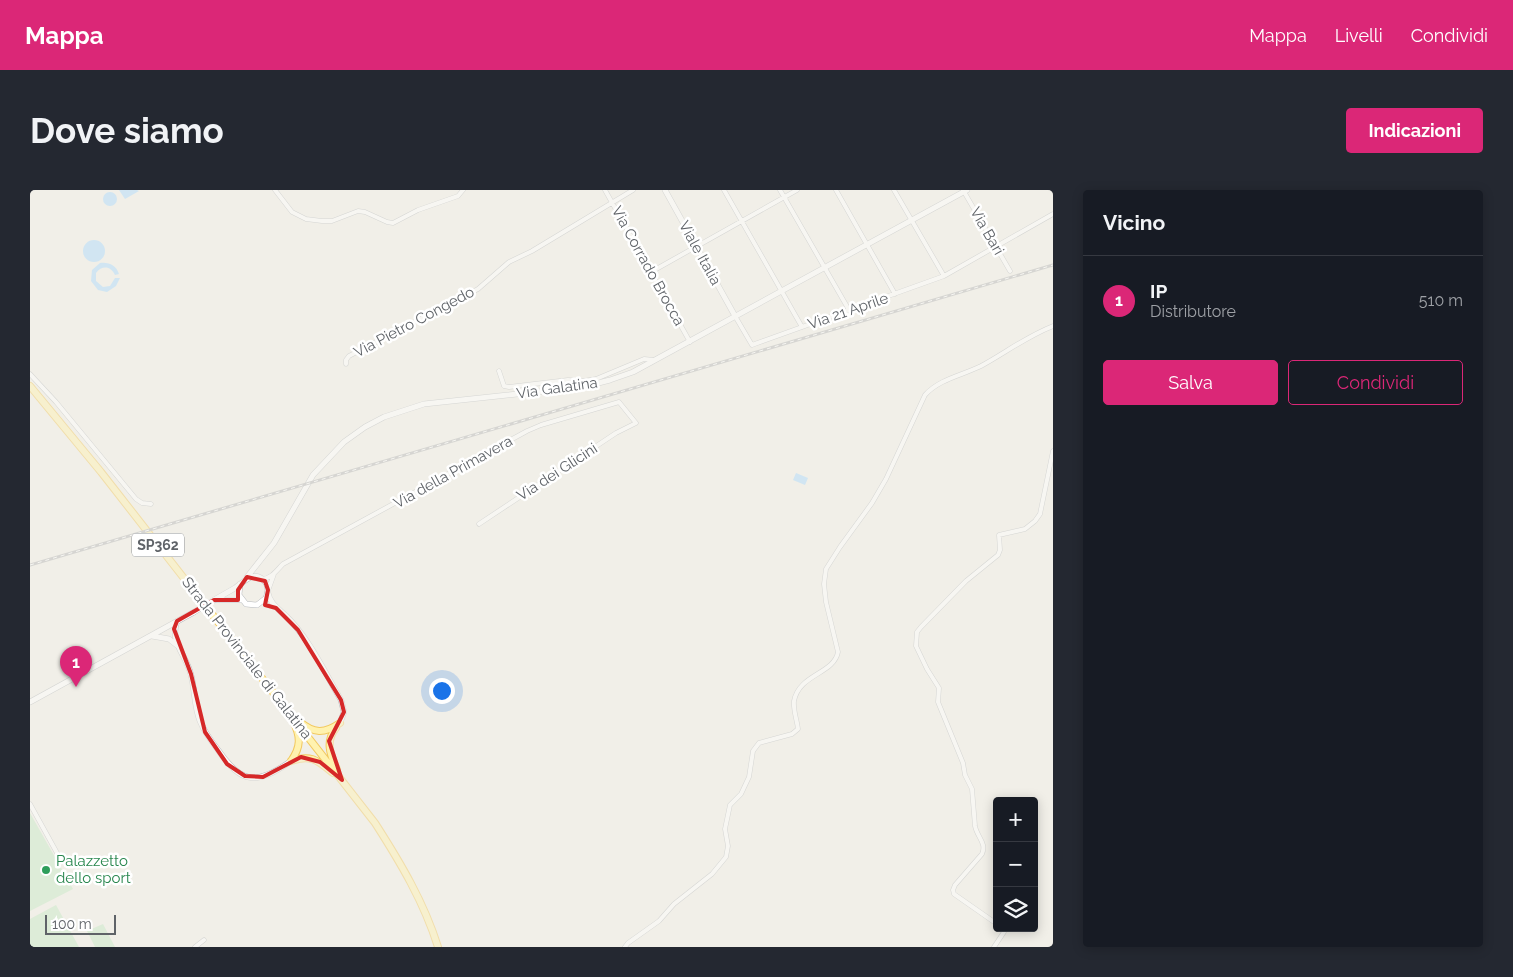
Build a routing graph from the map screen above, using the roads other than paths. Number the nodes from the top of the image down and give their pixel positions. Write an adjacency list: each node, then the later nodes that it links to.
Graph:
1 (275, 190): 2 (street)
2 (463, 190)
3 (605, 190): 13 (street, Via Corrado Brocca)
4 (633, 190): 13 (street, Via Pietro Congedo)
5 (665, 190): 19 (street, Viale Italia)
6 (724, 190): 15 (street)
7 (780, 190): 12 (street)
8 (797, 190): 12 (street)
9 (836, 190): 17 (street)
10 (894, 190): 16 (street)
11 (965, 190): 16 (street, Via Galatina); 18 (street, Via Bari)
12 (784, 198): 15 (street); 20 (street)
13 (612, 202): 21 (street, Via Corrado Brocca); 32 (street, Via Pietro Congedo)
14 (1053, 214): 18 (street, Via 21 Aprile)
15 (742, 221): 19 (street); 24 (street)
16 (912, 221): 17 (street, Via Galatina); 23 (street)
17 (868, 245): 20 (street, Via Galatina); 25 (street)
18 (996, 246): 22 (street, Via Bari); 23 (street, Via 21 Aprile)
19 (696, 247): 21 (street); 27 (street, Viale Italia)
20 (825, 268): 24 (street, Via Galatina); 26 (street)
21 (651, 272): 30 (street, Via Corrado Brocca)
22 (1010, 272)
23 (944, 276): 25 (street, Via 21 Aprile)
24 (781, 290): 27 (street, Via Galatina); 29 (street)
25 (896, 294): 26 (street, Via 21 Aprile)
26 (848, 310): 29 (street, Via 21 Aprile)
27 (735, 316): 29 (street, Via 21 Aprile); 30 (street, Via Galatina)
28 (1053, 326): 68 (street)
29 (802, 327)
30 (690, 342): 31 (street, Via Galatina)
31 (655, 360): 33 (street); 40 (street, Via Galatina)
32 (346, 364)
33 (499, 371)
34 (30, 374): 38 (street)
35 (30, 386): 57 (main road, Strada Provinciale di Galatina / SP362)
36 (636, 423): 39 (street, Via dei Glicini); 41 (street, Via della Primavera)
37 (1053, 451): 63 (street)
38 (151, 504)
39 (480, 524)
40 (261, 561): 42 (street, Via Galatina); 43 (street, Via Galatina)
41 (274, 574): 43 (street, Via della Primavera); 45 (street)
42 (247, 577): 43 (street, Via della Primavera); 44 (street)
43 (260, 578): 45 (street)
44 (240, 584): 46 (street); 47 (street)
45 (268, 591): 48 (street); 49 (street)
46 (214, 600): 47 (street); 50 (street, bridge)
47 (241, 600): 48 (street)
48 (259, 605): 49 (street)
49 (276, 608): 58 (street)
50 (177, 621): 51 (street); 52 (street)
51 (165, 628): 52 (street); 53 (street); 54 (street)
52 (174, 635): 55 (street)
53 (151, 636): 54 (street); 56 (street)
54 (169, 638): 55 (street)
55 (178, 646): 59 (street)
56 (30, 702)
57 (285, 707): 58 (main road); 59 (main road); 60 (main road, Strada Provinciale di Galatina / SP362)
58 (340, 723): 60 (main road)
59 (291, 761): 60 (main road)
60 (342, 780): 67 (main road, Strada Provinciale di Galatina / SP362)
61 (30, 804): 62 (street)
62 (62, 862)
63 (993, 921)
64 (1004, 932): 69 (street)
65 (204, 940): 66 (street)
66 (195, 947)
67 (438, 947)
68 (625, 947)
69 (994, 947)

